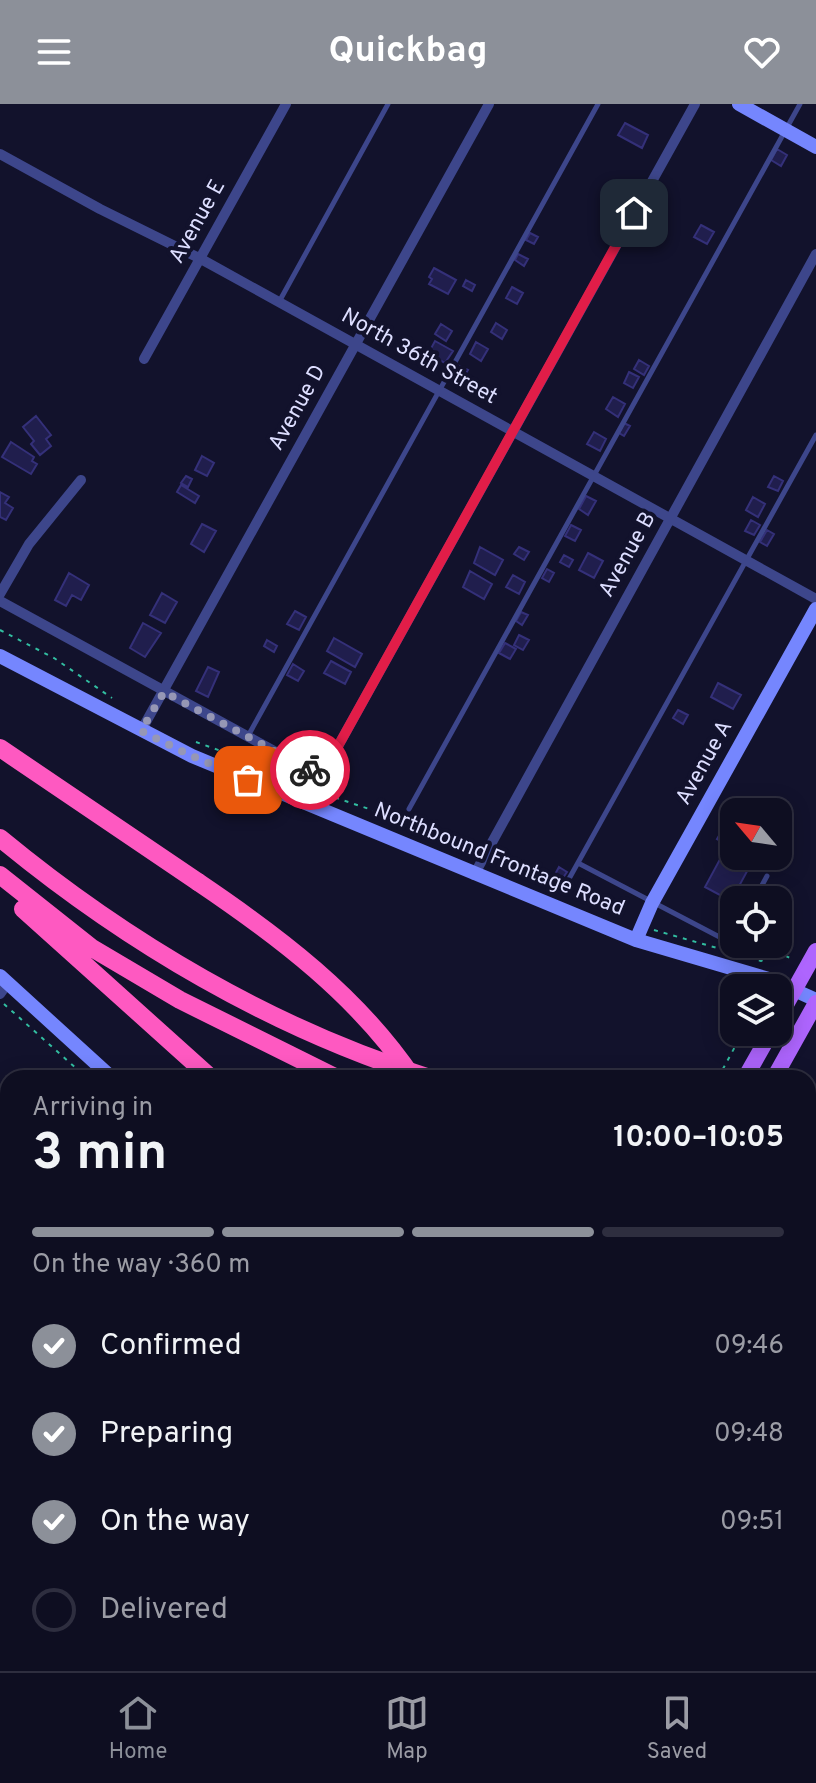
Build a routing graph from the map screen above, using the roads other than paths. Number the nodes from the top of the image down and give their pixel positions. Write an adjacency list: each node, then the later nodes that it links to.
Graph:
1 (286, 104): 12 (street, Avenue E)
2 (388, 104): 13 (lane)
3 (489, 104): 14 (street, Avenue D)
4 (598, 104): 16 (lane)
5 (695, 104): 17 (street)
6 (739, 104): 8 (street)
7 (800, 104): 8 (lane)
8 (786, 130): 9 (street); 19 (lane)
9 (816, 147)
10 (0, 154): 12 (street, North 36th Street)
11 (816, 254): 21 (street, Avenue B)
12 (201, 259): 13 (street, North 36th Street); 15 (street, Avenue E)
13 (279, 302): 14 (street, North 36th Street)
14 (356, 345): 16 (street, North 36th Street); 28 (street, Avenue D)
15 (144, 359)
16 (440, 391): 17 (street, North 36th Street); 30 (lane)
17 (514, 432): 19 (street, North 36th Street); 30 (street)
18 (816, 435): 22 (lane)
19 (594, 476): 21 (street, North 36th Street); 32 (lane)
20 (81, 480): 23 (street)
21 (670, 519): 22 (street, North 36th Street); 36 (street, Avenue B)
22 (746, 561): 24 (street, North 36th Street); 34 (lane)
23 (0, 594)
24 (816, 599)
25 (0, 601): 28 (street)
26 (816, 609): 41 (street, Avenue A)
27 (0, 656): 29 (street, Northbound Frontage Road)
28 (164, 692): 29 (street, Avenue D); 30 (street)
29 (141, 731): 36 (street, Northbound Frontage Road)
30 (248, 737)
31 (0, 748): 54 (highway, bridge)
32 (409, 809)
33 (0, 838): 53 (highway)
34 (578, 863): 38 (lane); 41 (lane)
35 (0, 875): 52 (highway)
36 (474, 875): 42 (street, Northbound Frontage Road)
37 (767, 876): 39 (lane)
38 (565, 886)
39 (762, 886)
40 (0, 889): 51 (highway)
41 (652, 903): 42 (street, Avenue A); 43 (lane)
42 (639, 933): 46 (street, Northbound Frontage Road)
43 (720, 937)
44 (816, 951): 46 (main road)
45 (2, 988): 50 (street)
46 (794, 990): 47 (main road); 48 (street, Northbound Frontage Road)
47 (792, 994)
48 (816, 1002): 56 (main road)
49 (763, 1046): 55 (main road)
50 (102, 1070)
51 (202, 1070)
52 (321, 1070)
53 (404, 1070)
54 (408, 1070)
55 (750, 1070)
56 (778, 1070)

